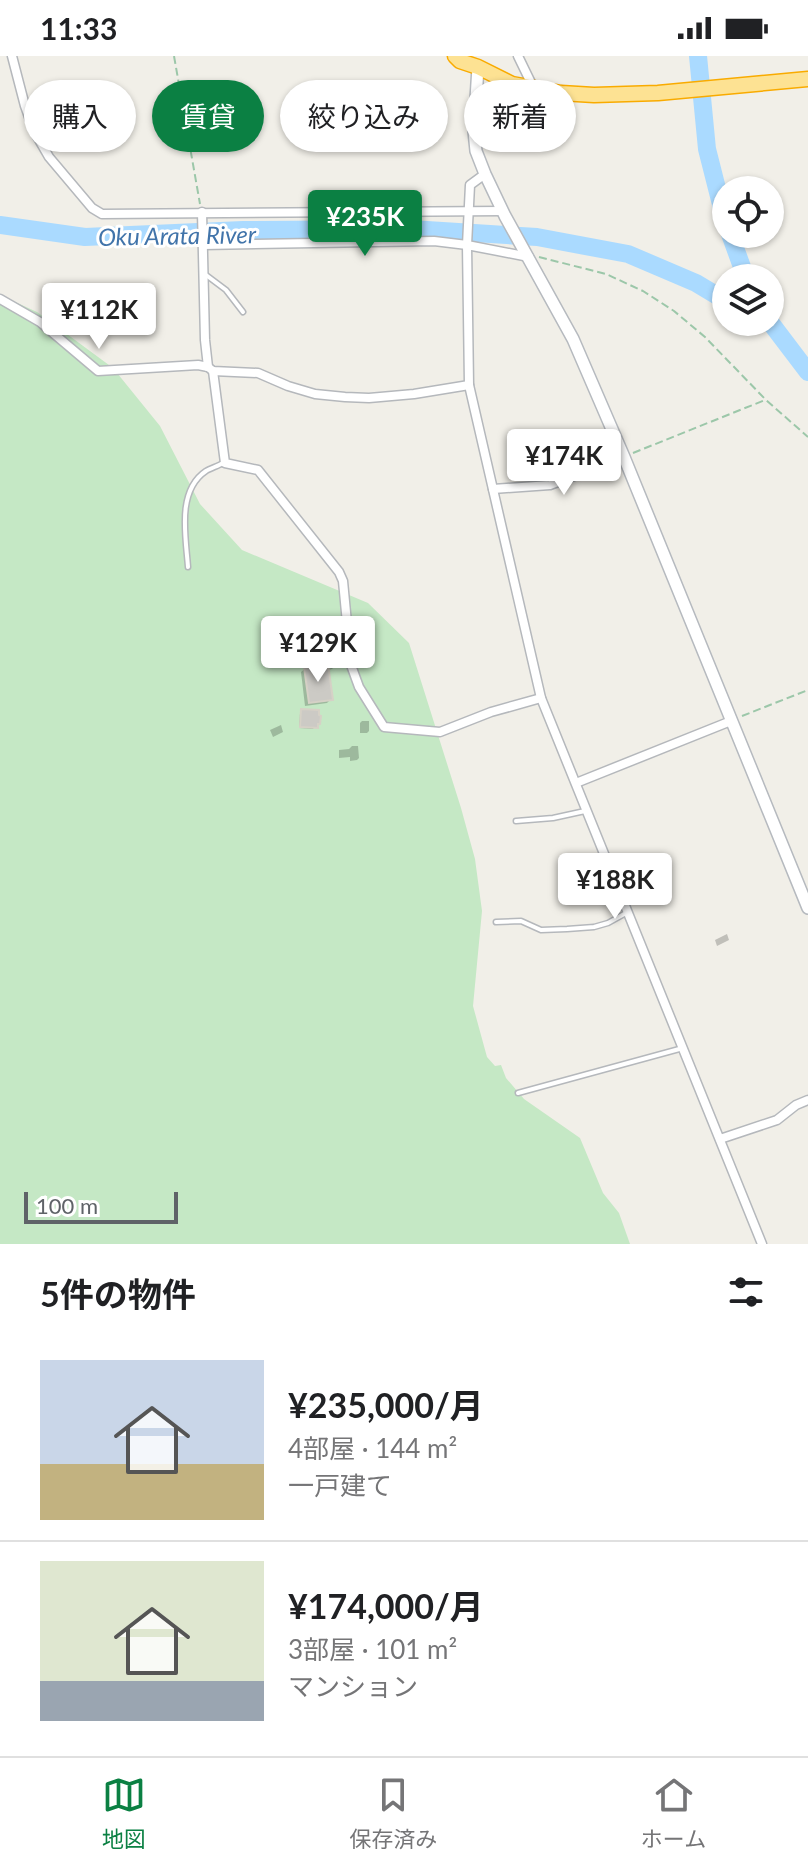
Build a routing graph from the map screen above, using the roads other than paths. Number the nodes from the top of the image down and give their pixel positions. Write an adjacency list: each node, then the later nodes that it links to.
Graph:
1 (12, 56): 11 (street)
2 (455, 56): 4 (highway)
3 (518, 56): 7 (street)
4 (479, 62): 6 (highway); 9 (street)
5 (808, 79): 8 (highway)
6 (506, 80)
7 (530, 80)
8 (576, 93)
9 (485, 174): 10 (street); 12 (street)
10 (504, 213): 12 (street); 15 (street)
11 (202, 214): 12 (street); 14 (street)
12 (469, 214): 13 (street)
13 (467, 243): 14 (street); 15 (street); 20 (street)
14 (203, 244): 16 (street)
15 (527, 254): 21 (street)
16 (204, 273): 18 (lane); 19 (street)
17 (0, 299): 19 (street)
18 (243, 312)
19 (210, 369): 20 (street); 22 (street)
20 (469, 385): 23 (street)
21 (624, 457): 23 (street); 26 (street)
22 (225, 463): 24 (lane); 25 (street)
23 (493, 489): 25 (street)
24 (188, 567)
25 (541, 698): 27 (street)
26 (731, 721): 27 (street); 30 (street)
27 (576, 783): 28 (street)
28 (587, 811): 29 (lane); 31 (street)
29 (516, 821)
30 (808, 908)
31 (629, 912): 32 (lane); 33 (street)
32 (496, 922)
33 (683, 1048): 34 (lane); 36 (street)
34 (518, 1093)
35 (808, 1100): 36 (street)
36 (720, 1139): 37 (street)
37 (762, 1244)

